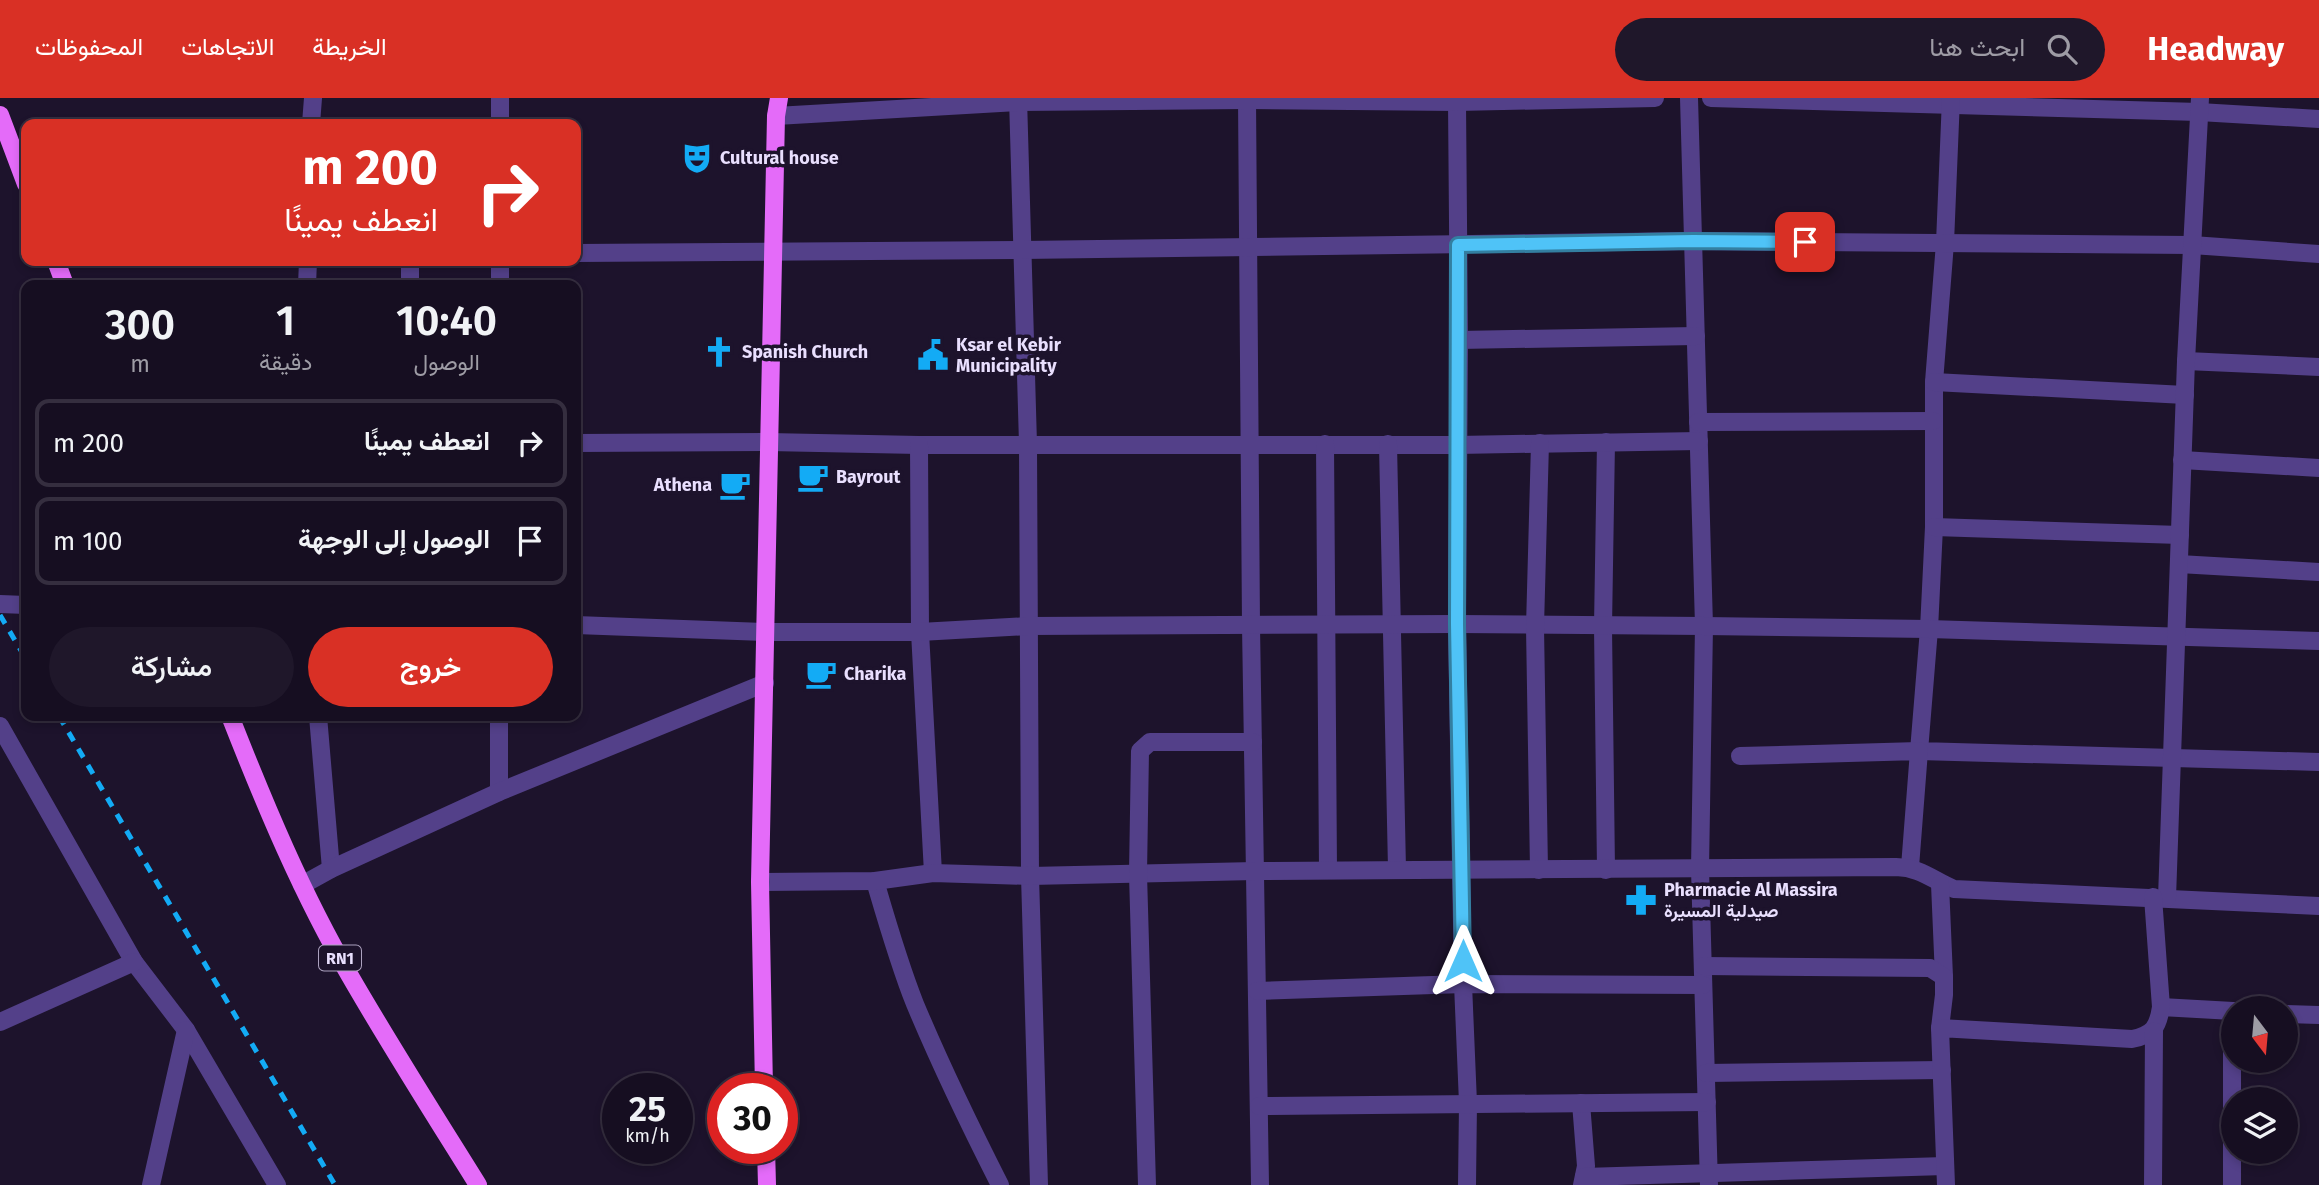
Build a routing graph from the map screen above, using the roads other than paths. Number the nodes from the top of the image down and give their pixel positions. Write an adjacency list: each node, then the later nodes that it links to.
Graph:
1 (313, 98): 14 (street)
2 (500, 98): 15 (street)
3 (771, 98): 12 (main road)
4 (1655, 98): 9 (street)
5 (1689, 98): 18 (street)
6 (1711, 98): 10 (street)
7 (1247, 99): 8 (street); 9 (street); 22 (street)
8 (1018, 100): 12 (street); 23 (street)
9 (1457, 102): 20 (street)
10 (1951, 102): 11 (street); 19 (street)
11 (2200, 105): 16 (street); 21 (street)
12 (778, 107): 24 (main road)
13 (0, 115): 17 (main road)
14 (311, 119)
15 (500, 119)
16 (2319, 120)
17 (21, 171)
18 (1693, 241): 19 (street); 20 (street); 27 (street)
19 (1945, 243): 21 (street); 31 (street)
20 (1458, 245): 22 (street); 28 (street)
21 (2192, 245): 26 (street); 29 (street)
22 (1248, 247): 23 (street); 41 (street)
23 (1022, 250): 24 (street); 40 (street)
24 (771, 252): 25 (street); 36 (main road)
25 (581, 253)
26 (2319, 254)
27 (1696, 336): 28 (street); 34 (street)
28 (1459, 340): 45 (street)
29 (2186, 361): 30 (street); 32 (street)
30 (2319, 367)
31 (1934, 382): 32 (street); 33 (street)
32 (2185, 394): 46 (street)
33 (1933, 421): 34 (street); 48 (street)
34 (1698, 422): 35 (street)
35 (1699, 441): 37 (street); 62 (street)
36 (768, 442): 38 (street); 44 (street); 64 (main road)
37 (1606, 442): 39 (street); 61 (street)
38 (581, 443)
39 (1540, 443): 45 (street); 60 (street)
40 (1028, 444): 41 (street); 44 (street); 57 (street)
41 (1251, 444): 42 (street); 58 (street)
42 (1325, 444): 43 (street); 59 (street)
43 (1388, 444): 45 (street); 56 (street)
44 (919, 445): 65 (street)
45 (1457, 445): 54 (street)
46 (2182, 460): 47 (street); 49 (street)
47 (2319, 468)
48 (1934, 527): 49 (street); 63 (street)
49 (2180, 535): 50 (street)
50 (2179, 564): 51 (street); 66 (street)
51 (2319, 572)
52 (0, 604): 53 (street)
53 (21, 605)
54 (1457, 624): 56 (street); 60 (street); 83 (street)
55 (581, 625): 64 (street)
56 (1391, 625): 59 (street); 82 (street)
57 (1028, 626): 58 (street); 65 (street); 91 (street)
58 (1251, 626): 59 (street); 73 (street)
59 (1326, 626): 85 (street)
60 (1535, 626): 61 (street); 86 (street)
61 (1603, 626): 62 (street); 87 (street)
62 (1704, 626): 63 (street); 84 (street)
63 (1929, 629): 66 (street); 74 (street)
64 (766, 632): 65 (street); 68 (main road)
65 (920, 632): 89 (street)
66 (2176, 637): 67 (street); 77 (street)
67 (2319, 641)
68 (765, 682): 79 (street); 93 (main road)
69 (232, 721): 95 (main road, RN1)
70 (318, 721): 81 (street)
71 (499, 721): 79 (street)
72 (0, 726): 76 (street)
73 (1253, 742): 88 (street); 90 (street)
74 (1919, 751): 75 (street); 77 (street); 80 (street)
75 (1740, 756)
76 (7, 757): 98 (street)
77 (2172, 758): 78 (street); 96 (street)
78 (2319, 762)
79 (499, 792): 81 (street)
80 (1910, 867): 84 (street); 94 (street)
81 (331, 869): 95 (street)
82 (1397, 869): 83 (street); 85 (street)
83 (1463, 869): 86 (street); 101 (street)
84 (1700, 869): 87 (street); 99 (street)
85 (1328, 870): 88 (street)
86 (1539, 870): 87 (street)
87 (1606, 870)
88 (1255, 871): 90 (street); 103 (street)
89 (933, 873): 91 (street); 92 (street)
90 (1138, 874): 91 (street); 130 (street)
91 (1030, 876): 129 (street)
92 (875, 881): 93 (street); 128 (street)
93 (760, 883): 113 (main road)
94 (1940, 884): 96 (street); 100 (street)
95 (302, 885): 126 (main road, RN1)
96 (2160, 897): 97 (street); 104 (street)
97 (2319, 906)
98 (134, 962): 108 (street); 110 (street)
99 (1703, 966): 100 (street); 102 (street)
100 (1944, 977): 109 (street)
101 (1463, 984): 102 (street); 103 (street); 117 (street)
102 (1703, 985): 114 (street)
103 (1256, 992): 119 (street)
104 (2161, 1007): 105 (street); 111 (street)
105 (2221, 1010)
106 (2298, 1014): 107 (street)
107 (2319, 1015)
108 (0, 1022)
109 (1940, 1028): 111 (street); 112 (street)
110 (186, 1030): 124 (street); 125 (street)
111 (2154, 1031): 134 (street)
112 (1942, 1070): 114 (street); 121 (street)
113 (765, 1073)
114 (1706, 1073): 116 (street)
115 (2232, 1073): 135 (street)
116 (1707, 1102): 118 (street); 122 (street)
117 (1468, 1103): 118 (street); 119 (street); 132 (street)
118 (1581, 1103): 123 (street)
119 (1259, 1106): 131 (street)
120 (766, 1164): 127 (main road)
121 (1945, 1166): 122 (street); 133 (street)
122 (1709, 1180): 123 (street)
123 (1583, 1181)
124 (151, 1185)
125 (277, 1185)
126 (478, 1185)
127 (767, 1185)
128 (1000, 1185)
129 (1039, 1185)
130 (1147, 1185)
131 (1260, 1185)
132 (1467, 1185)
133 (1946, 1185)
134 (2153, 1185)
135 (2232, 1185)

